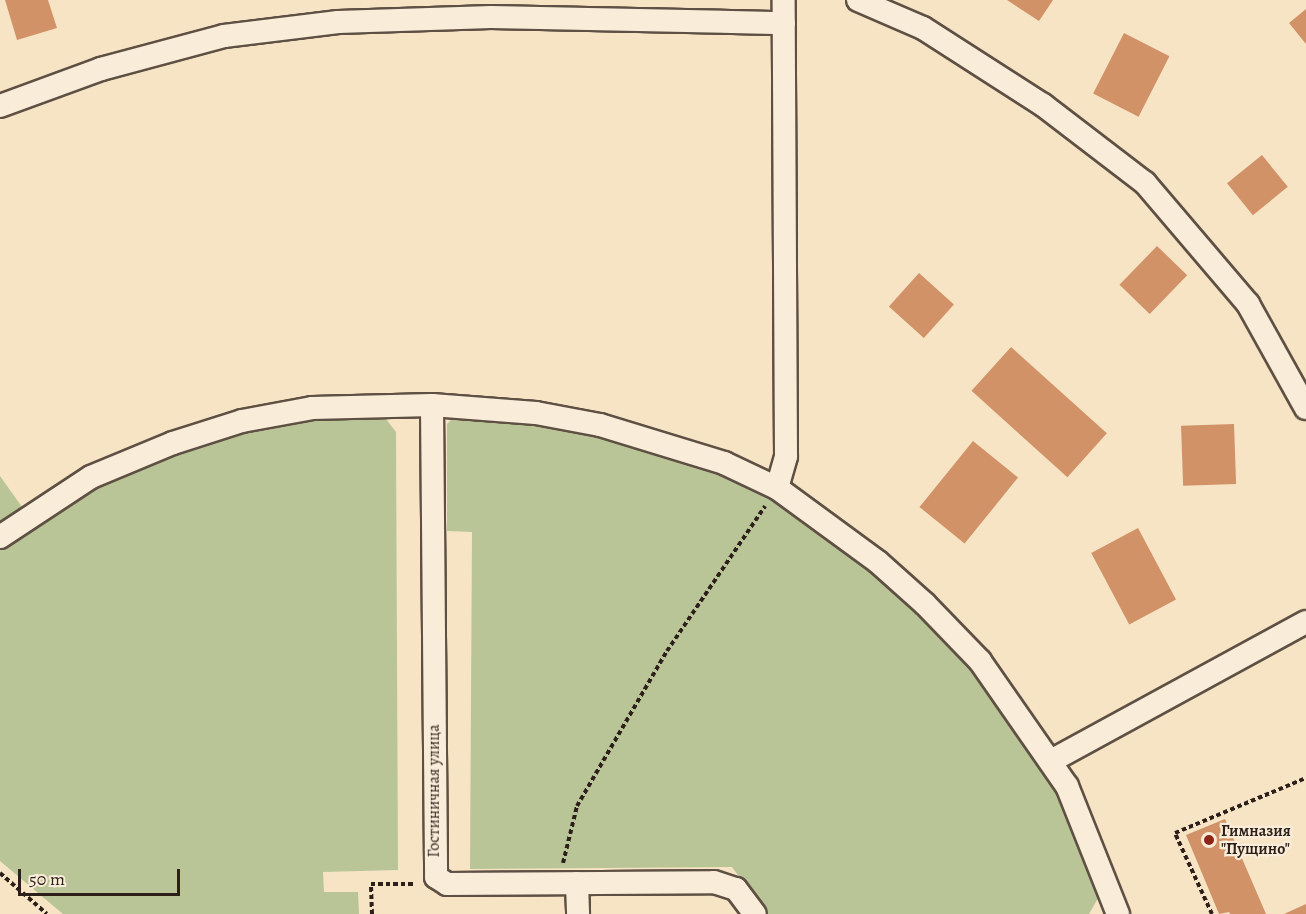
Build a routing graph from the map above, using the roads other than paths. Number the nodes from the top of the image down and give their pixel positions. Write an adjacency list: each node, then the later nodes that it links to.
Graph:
1 (784, 0): 3 (street)
2 (858, 0): 6 (street)
3 (784, 23): 4 (street); 7 (street)
4 (0, 106)
5 (432, 405): 7 (street); 8 (street); 11 (street, Гостиничная улица)
6 (1306, 408)
7 (777, 488): 10 (street)
8 (0, 537)
9 (1306, 622): 10 (street)
10 (1052, 760): 14 (street)
11 (567, 884): 12 (street); 13 (street, Гостиничная улица)
12 (578, 914)
13 (755, 914)
14 (1118, 914)

